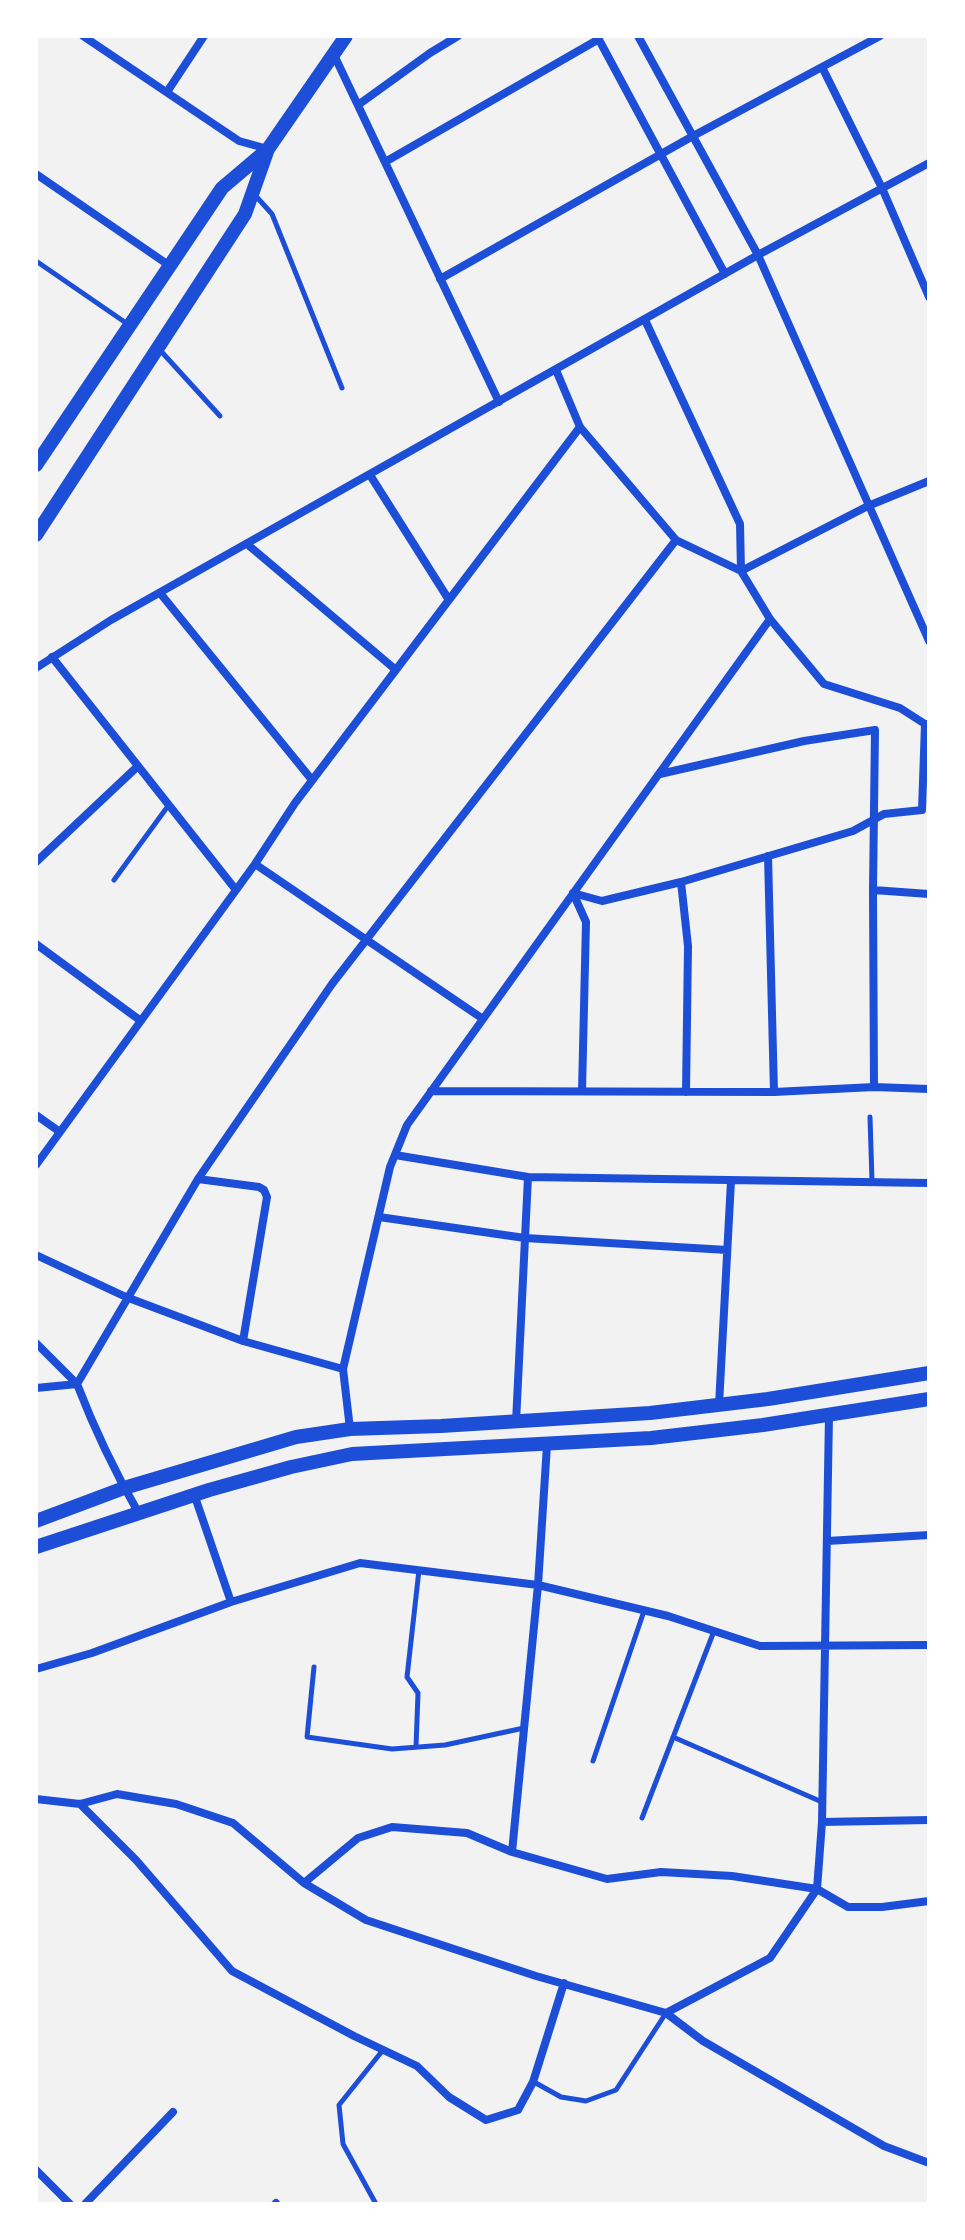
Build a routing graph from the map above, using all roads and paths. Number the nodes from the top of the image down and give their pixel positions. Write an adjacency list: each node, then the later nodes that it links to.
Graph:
1 (83, 36): 10 (street)
2 (204, 36): 10 (street)
3 (346, 36): 8 (main road)
4 (458, 36): 11 (street)
5 (638, 36): 12 (street)
6 (880, 36): 9 (street)
7 (598, 38): 14 (street); 15 (street)
8 (334, 54): 11 (street); 13 (main road)
9 (822, 67): 12 (street); 18 (street)
10 (167, 92): 13 (street)
11 (358, 105): 15 (street)
12 (693, 136): 14 (street); 20 (street)
13 (268, 149): 19 (main road); 22 (main road)
14 (660, 154): 23 (street); 24 (street)
15 (385, 162): 24 (street)
16 (929, 163): 18 (street)
17 (36, 174): 22 (street)
18 (882, 188): 20 (street); 25 (street)
19 (253, 193): 28 (main road); 30 (lane)
20 (758, 255): 23 (street); 37 (street)
21 (36, 261): 27 (lane)
22 (170, 266): 27 (main road)
23 (725, 274): 26 (street)
24 (440, 279): 31 (street)
25 (929, 297)
26 (645, 320): 29 (street); 41 (street)
27 (130, 326): 34 (main road)
28 (158, 348): 32 (lane); 38 (main road)
29 (556, 370): 31 (street); 33 (street)
30 (342, 388)
31 (499, 402): 35 (street)
32 (220, 416)
33 (580, 427): 39 (street); 43 (street)
34 (36, 465)
35 (370, 475): 40 (street); 43 (street)
36 (929, 481): 37 (street)
37 (868, 506): 41 (street); 45 (street)
38 (36, 535)
39 (676, 540): 41 (street); 64 (street)
40 (247, 544): 42 (street); 48 (street)
41 (741, 571): 44 (street)
42 (160, 593): 46 (street); 52 (street)
43 (449, 600): 48 (street)
44 (770, 619): 49 (street); 51 (street)
45 (929, 641)
46 (52, 657): 47 (street); 50 (street)
47 (36, 668)
48 (396, 670): 52 (street)
49 (927, 724): 54 (street)
50 (138, 766): 53 (street); 56 (street)
51 (659, 774): 54 (street); 62 (street)
52 (312, 780): 57 (street)
53 (169, 805): 58 (lane); 60 (street)
54 (874, 821): 55 (street); 61 (street)
55 (768, 856): 59 (street); 73 (street)
56 (36, 862)
57 (255, 864): 60 (street); 64 (street)
58 (114, 880)
59 (681, 882): 62 (street); 72 (street)
60 (236, 890): 67 (street)
61 (873, 890): 63 (street); 68 (street)
62 (573, 893): 66 (street); 71 (street)
63 (929, 894)
64 (366, 940): 66 (street); 80 (street)
65 (36, 944): 67 (street)
66 (483, 1019): 70 (street)
67 (141, 1021): 76 (street)
68 (874, 1087): 69 (street); 73 (street)
69 (929, 1089)
70 (431, 1091): 71 (street); 77 (street)
71 (582, 1091): 72 (street)
72 (686, 1092): 73 (street)
73 (774, 1092)
74 (36, 1115): 76 (street)
75 (870, 1117): 82 (lane)
76 (60, 1132): 78 (street)
77 (395, 1155): 79 (street); 84 (street)
78 (36, 1165)
79 (528, 1177): 81 (street); 85 (street)
80 (198, 1179): 88 (street); 89 (street)
81 (731, 1181): 82 (street); 86 (street)
82 (872, 1182): 83 (street)
83 (929, 1183)
84 (379, 1217): 85 (street); 91 (street)
85 (525, 1238): 86 (street); 98 (street)
86 (727, 1250): 96 (street)
87 (36, 1255): 88 (street)
88 (126, 1297): 89 (street); 93 (street)
89 (243, 1341): 91 (street)
90 (36, 1343): 93 (street)
91 (343, 1369): 99 (street)
92 (929, 1373): 96 (main road)
93 (77, 1384): 94 (street); 101 (street)
94 (36, 1388)
95 (929, 1399): 97 (main road)
96 (719, 1405): 98 (main road)
97 (829, 1415): 100 (main road); 106 (street)
98 (516, 1422): 99 (main road)
99 (350, 1429): 101 (main road)
100 (547, 1445): 102 (main road); 109 (street)
101 (124, 1488): 103 (street); 104 (main road)
102 (194, 1494): 103 (main road); 110 (street)
103 (138, 1512): 107 (main road)
104 (36, 1521)
105 (929, 1535): 106 (street)
106 (827, 1541): 114 (street)
107 (36, 1547)
108 (419, 1570): 109 (street); 110 (street); 119 (lane)
109 (538, 1585): 111 (street); 117 (street)
110 (231, 1602): 116 (street)
111 (644, 1611): 112 (street); 120 (lane)
112 (714, 1631): 114 (street); 118 (lane)
113 (929, 1645): 114 (street)
114 (825, 1646): 122 (street)
115 (314, 1667): 119 (lane)
116 (36, 1669)
117 (524, 1728): 119 (lane); 127 (street)
118 (673, 1737): 122 (lane); 124 (lane)
119 (416, 1747)
120 (593, 1761)
121 (36, 1799): 123 (street)
122 (822, 1802): 126 (street)
123 (80, 1804): 128 (street); 133 (street)
124 (642, 1818)
125 (929, 1820): 126 (street)
126 (822, 1822): 129 (street)
127 (512, 1852): 128 (street); 129 (street)
128 (304, 1883): 131 (street)
129 (817, 1889): 130 (street); 132 (street)
130 (929, 1901)
131 (564, 1983): 132 (street); 134 (street)
132 (666, 2013): 134 (lane); 136 (street)
133 (383, 2050): 134 (street); 140 (lane)
134 (533, 2082)
135 (173, 2112): 139 (street)
136 (929, 2163)
137 (36, 2170): 138 (street)
138 (70, 2204)
139 (85, 2204)
140 (376, 2204)

